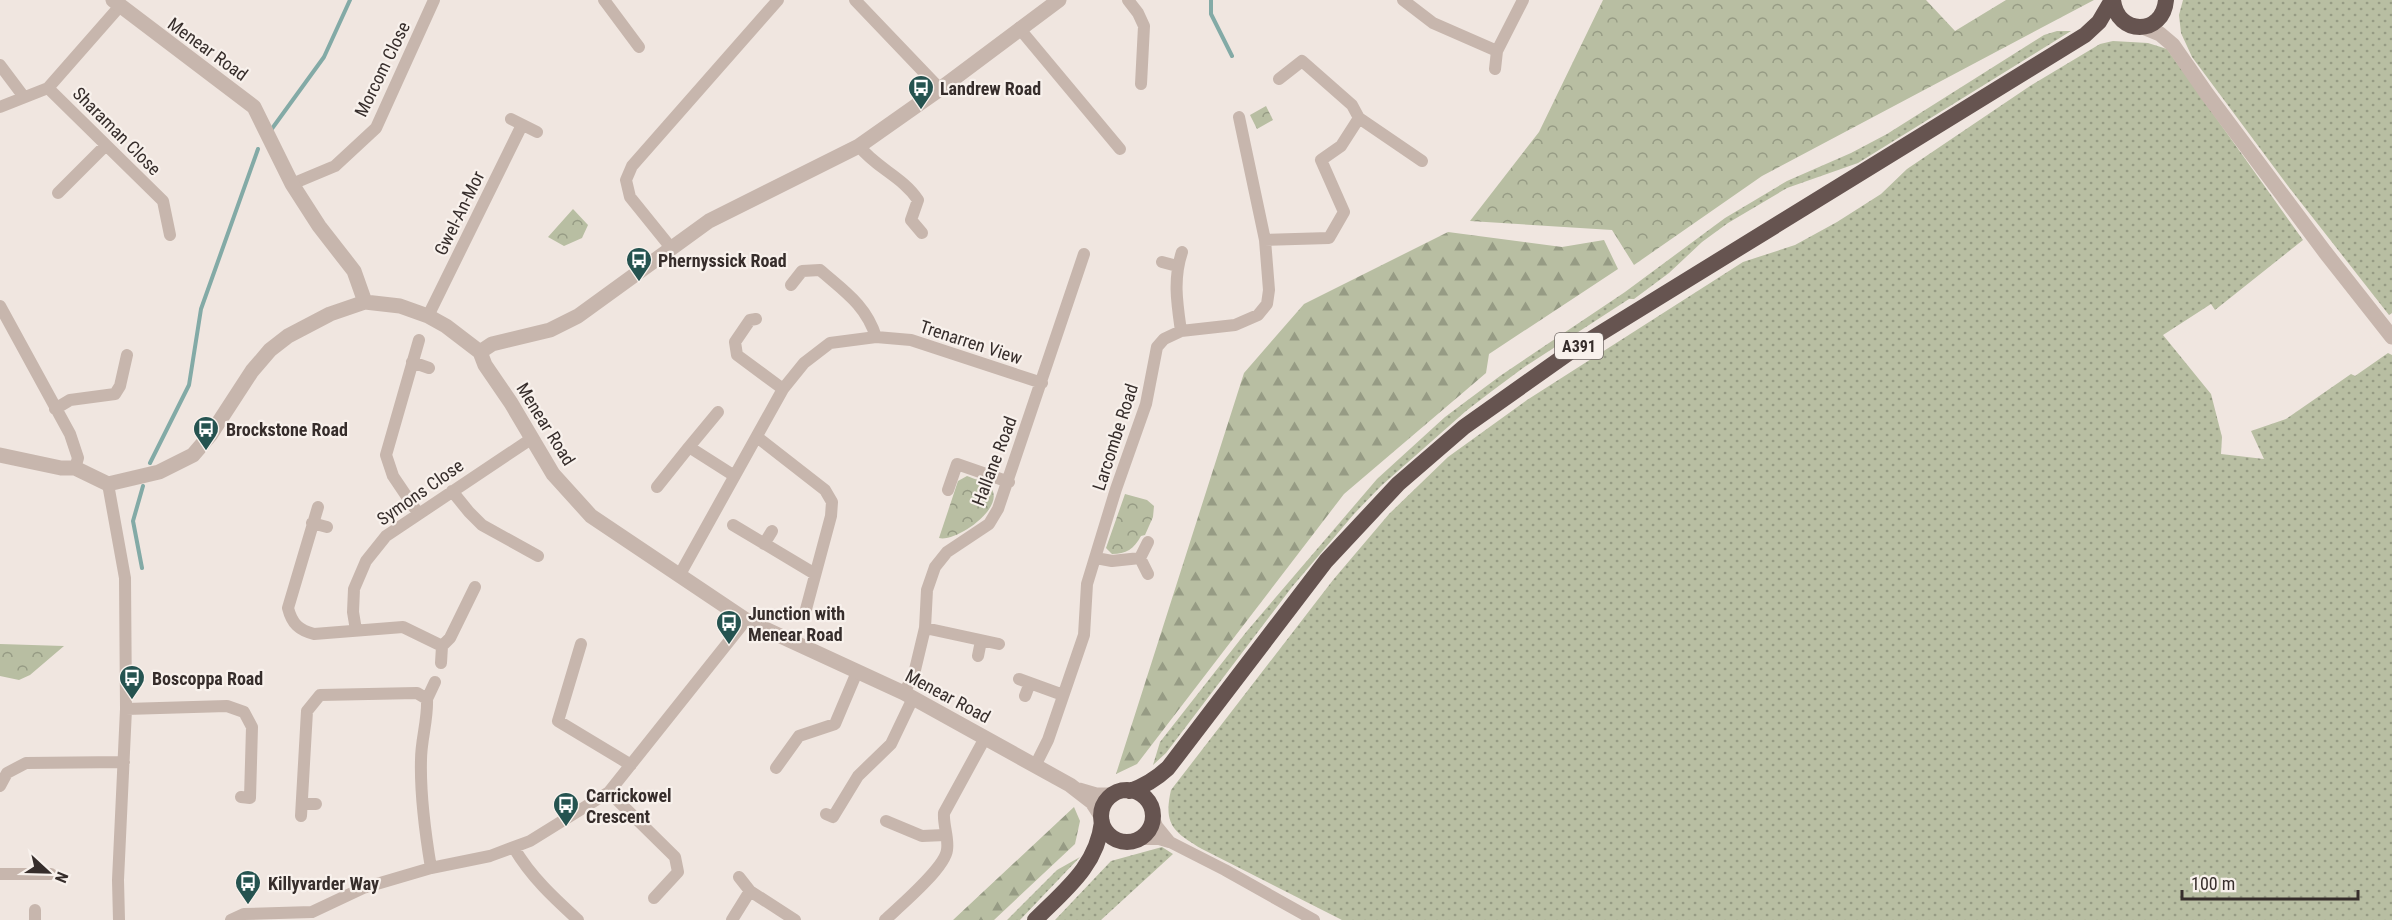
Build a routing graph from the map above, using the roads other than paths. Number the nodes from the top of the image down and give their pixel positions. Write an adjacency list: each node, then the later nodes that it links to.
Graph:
1 (434, 0): 33 (street, Morcom Close)
2 (604, 0): 16 (street)
3 (778, 0): 38 (street)
4 (855, 0): 23 (street)
5 (1058, 0): 13 (street)
6 (1128, 0): 21 (street)
7 (1403, 0): 17 (street)
8 (1522, 0): 17 (street)
9 (2112, 0): 12 (highway); 14 (highway, A391)
10 (117, 3): 22 (street, Sharaman Close); 33 (street, Menear Road)
11 (2166, 3): 12 (highway); 15 (street)
12 (2138, 27): 14 (highway, A391); 15 (street)
13 (1019, 28): 23 (street); 31 (street)
14 (2085, 35): 108 (highway, A391)
15 (2173, 45): 50 (street)
16 (639, 47)
17 (1497, 51): 19 (street)
18 (0, 65): 24 (street)
19 (1495, 69)
20 (1279, 80): 27 (street)
21 (1141, 84)
22 (48, 88): 24 (street); 29 (street, Sharaman Close)
23 (940, 89): 30 (street)
24 (24, 97): 25 (street)
25 (0, 107)
26 (1239, 117): 37 (street, Larcombe Road)
27 (1359, 118): 32 (street); 37 (street)
28 (537, 132): 46 (street, Gwel-An-Mor)
29 (106, 145): 34 (street); 36 (street, Sharaman Close)
30 (859, 146): 35 (street); 38 (street)
31 (1120, 149)
32 (1422, 161)
33 (292, 184): 44 (street, Menear Road)
34 (58, 193)
35 (922, 233)
36 (170, 235)
37 (1265, 240): 48 (street, Larcombe Road)
38 (672, 249): 52 (street)
39 (1182, 252): 42 (street)
40 (1084, 254): 56 (street, Hallane Road)
41 (1162, 262): 42 (street)
42 (1177, 266): 48 (street)
43 (791, 285): 49 (street)
44 (365, 302): 46 (street, Menear Road); 67 (street)
45 (0, 306): 58 (street)
46 (429, 316): 52 (street, Menear Road)
47 (756, 319): 57 (street)
48 (1181, 331): 80 (street, Larcombe Road)
49 (876, 337): 56 (street, Trenarren View); 57 (street, Trenarren View)
50 (2392, 337)
51 (419, 340): 54 (street)
52 (480, 352): 61 (street, Menear Road)
53 (127, 355): 58 (street)
54 (412, 362): 55 (street); 72 (street)
55 (429, 368)
56 (1042, 383): 66 (street, Hallane Road)
57 (783, 389): 60 (street, Trenarren View)
58 (55, 409): 64 (street)
59 (718, 412): 62 (street)
60 (757, 437): 65 (street, Trenarren View); 82 (street)
61 (531, 440): 70 (street, Symons Close); 84 (street, Menear Road)
62 (689, 447): 65 (street); 68 (street)
63 (0, 455): 64 (street)
64 (75, 468): 67 (street)
65 (733, 476): 84 (street, Trenarren View)
66 (1009, 482): 69 (street); 88 (street, Hallane Road)
67 (108, 484): 102 (street)
68 (657, 487)
69 (948, 490)
70 (452, 491): 72 (street, Symons Close); 79 (street)
71 (318, 507): 73 (street)
72 (418, 513): 89 (street, Symons Close)
73 (312, 523): 75 (street); 89 (street)
74 (733, 525): 78 (street)
75 (327, 527)
76 (772, 531): 78 (street)
77 (1148, 542): 81 (street)
78 (764, 544): 82 (street)
79 (538, 556)
80 (1096, 558): 81 (street); 98 (street, Larcombe Road)
81 (1140, 558): 83 (street)
82 (815, 574): 86 (street)
83 (1148, 574)
84 (679, 576): 87 (street, Menear Road)
85 (475, 587): 93 (street)
86 (805, 613)
87 (746, 620): 96 (street, Menear Road); 105 (street)
88 (925, 628): 90 (street); 99 (street, Hallane Road)
89 (356, 630): 93 (street)
90 (981, 641): 92 (street); 94 (street)
91 (581, 644): 105 (street)
92 (999, 644)
93 (442, 646): 95 (street)
94 (978, 656)
95 (441, 663)
96 (857, 672): 99 (street, Menear Road); 107 (street)
97 (435, 682): 101 (street)
98 (1063, 695): 100 (street); 106 (street, Larcombe Road)
99 (909, 696): 103 (street, Menear Road); 117 (street, Hallane Road)
100 (1025, 696)
101 (427, 699): 115 (street); 125 (street)
102 (126, 709): 104 (street); 114 (street)
103 (985, 738): 106 (street, Menear Road); 120 (street)
104 (124, 762): 109 (street); 132 (street)
105 (631, 765): 112 (street)
106 (1035, 766): 110 (street, Menear Road)
107 (776, 768)
108 (1167, 768): 111 (highway, A391); 116 (highway, A391)
109 (0, 786)
110 (1079, 790): 113 (street, Menear Road); 118 (street, Menear Road)
111 (1130, 790): 113 (highway); 116 (highway)
112 (609, 792): 123 (street); 130 (street)
113 (1113, 795): 118 (highway)
114 (241, 797)
115 (316, 804)
116 (1153, 812): 121 (highway); 122 (street)
117 (834, 818)
118 (1102, 819): 121 (highway); 124 (highway)
119 (886, 821): 120 (street)
120 (945, 835): 137 (street)
121 (1136, 840): 122 (street); 124 (highway)
122 (1170, 842): 139 (street)
123 (514, 848): 125 (street); 134 (street)
124 (1089, 863): 138 (highway)
125 (431, 868): 131 (street)
126 (51, 873): 127 (street)
127 (0, 874)
128 (739, 877): 129 (street)
129 (750, 891): 135 (street); 136 (street)
130 (654, 898)
131 (281, 917): 133 (street)
132 (119, 920)
133 (231, 920)
134 (578, 920)
135 (732, 920)
136 (795, 920)
137 (885, 920)
138 (1035, 920)
139 (1314, 920)

